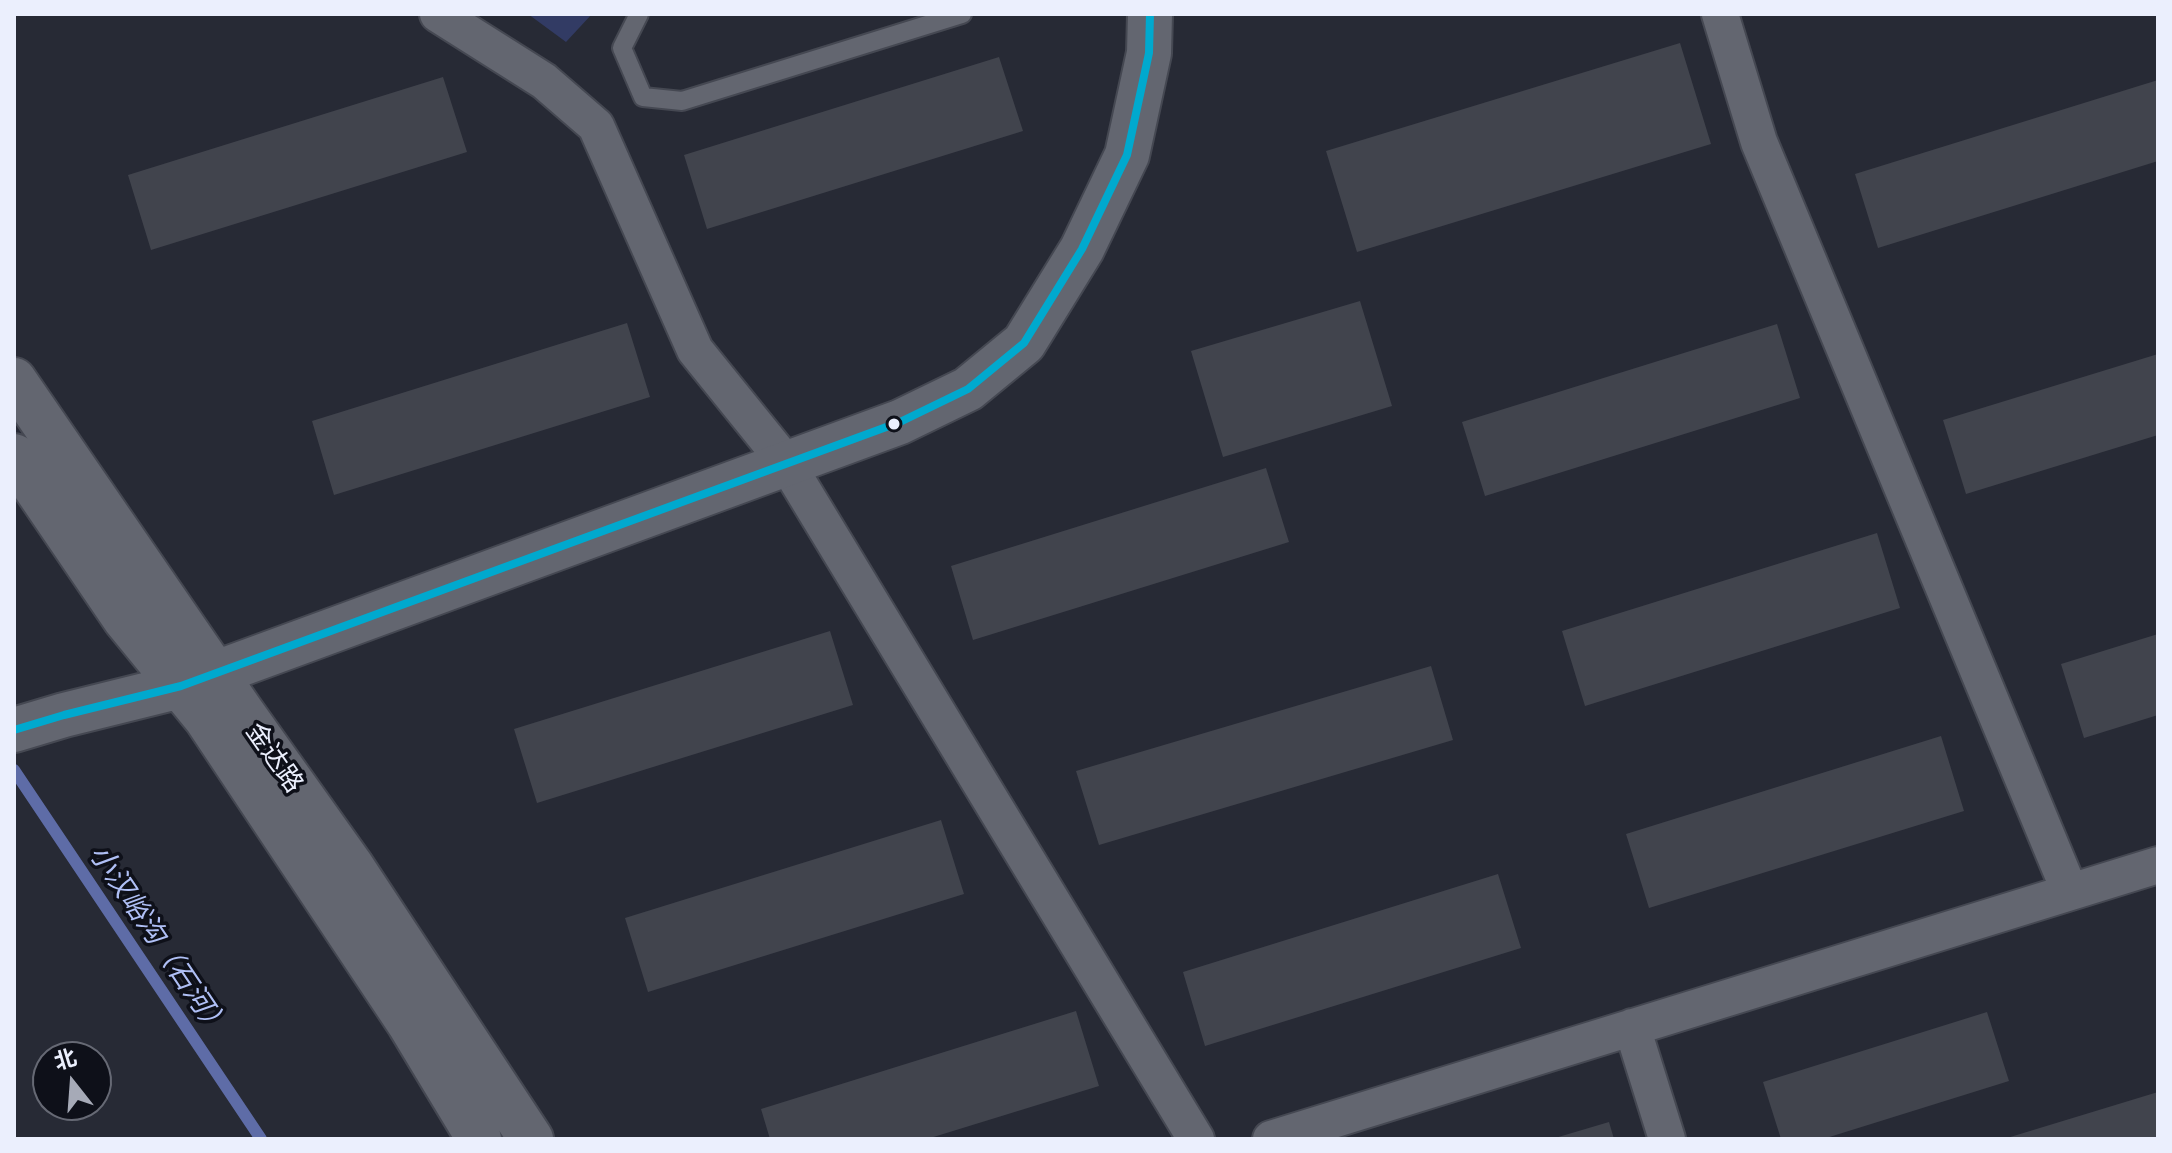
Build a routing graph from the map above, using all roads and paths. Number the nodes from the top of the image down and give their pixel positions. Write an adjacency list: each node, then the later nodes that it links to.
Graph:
1 (438, 14): 8 (street)
2 (639, 14): 3 (lane)
3 (962, 14)
4 (1150, 14): 8 (street)
5 (1720, 14): 12 (street)
6 (14, 380): 9 (street, 金达路)
7 (14, 456): 9 (street, 金达路)
8 (787, 464): 9 (street); 16 (street)
9 (199, 680): 10 (street); 14 (street, 金达路); 15 (street, 金达路)
10 (14, 730)
11 (2158, 865): 12 (street)
12 (2070, 892): 13 (street)
13 (1632, 1027): 17 (street); 18 (street)
14 (479, 1139)
15 (531, 1139)
16 (1196, 1139)
17 (1271, 1139)
18 (1667, 1139)

